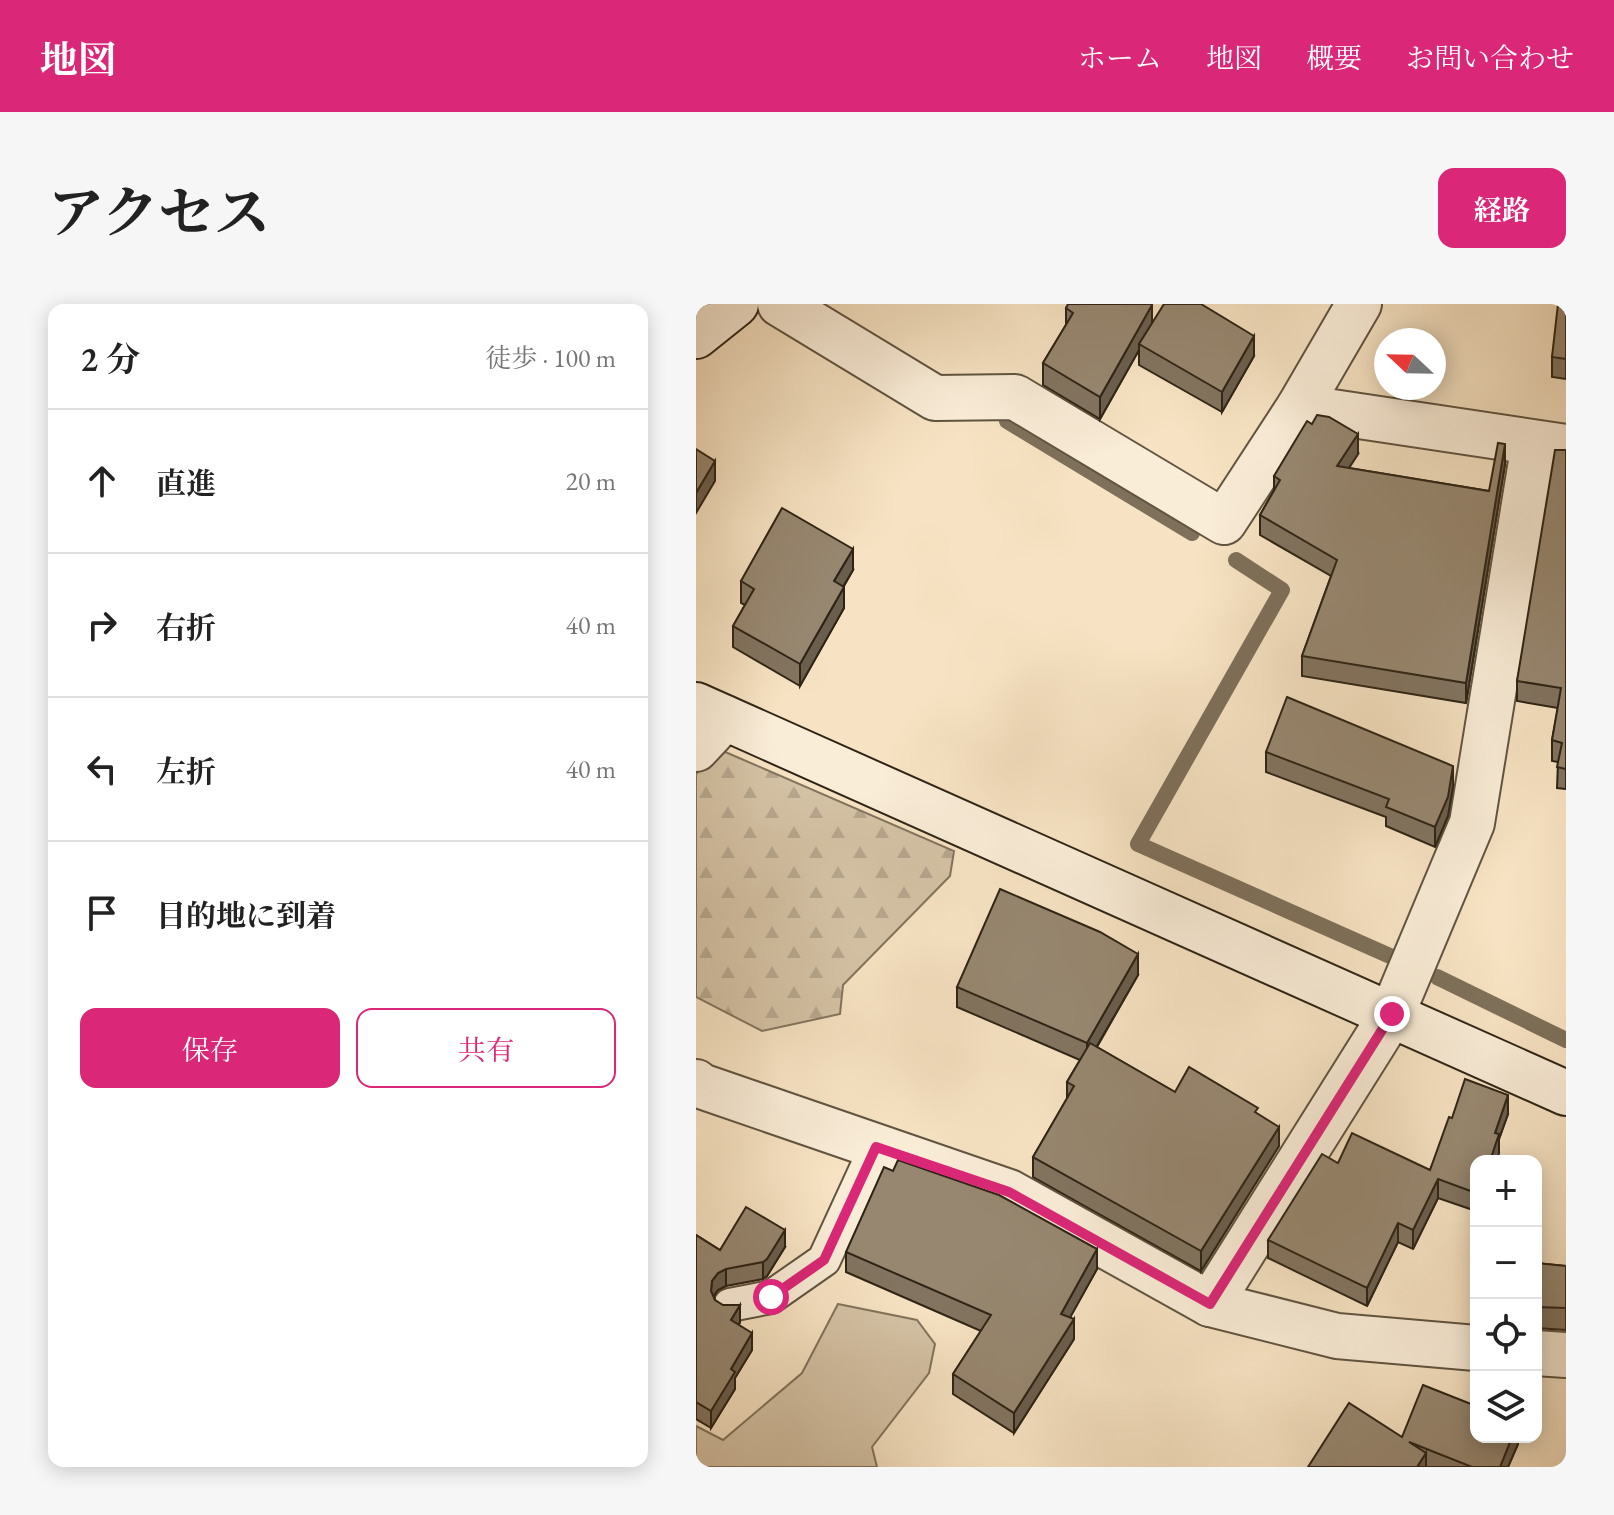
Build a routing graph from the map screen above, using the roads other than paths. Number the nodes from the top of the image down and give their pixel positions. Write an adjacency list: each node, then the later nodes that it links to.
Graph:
1 (780, 304): 5 (street)
2 (1359, 304): 5 (street)
3 (734, 305): 4 (street)
4 (696, 336)
5 (1299, 407): 6 (street)
6 (1550, 445): 8 (street)
7 (706, 724): 8 (street)
8 (1392, 1014): 10 (street); 12 (street)
9 (696, 1082): 11 (street)
10 (1566, 1093)
11 (876, 1147): 12 (street); 13 (lane)
12 (1210, 1304): 14 (street)
13 (730, 1305)
14 (1470, 1347)
15 (1542, 1353): 16 (street)
16 (1566, 1355)

